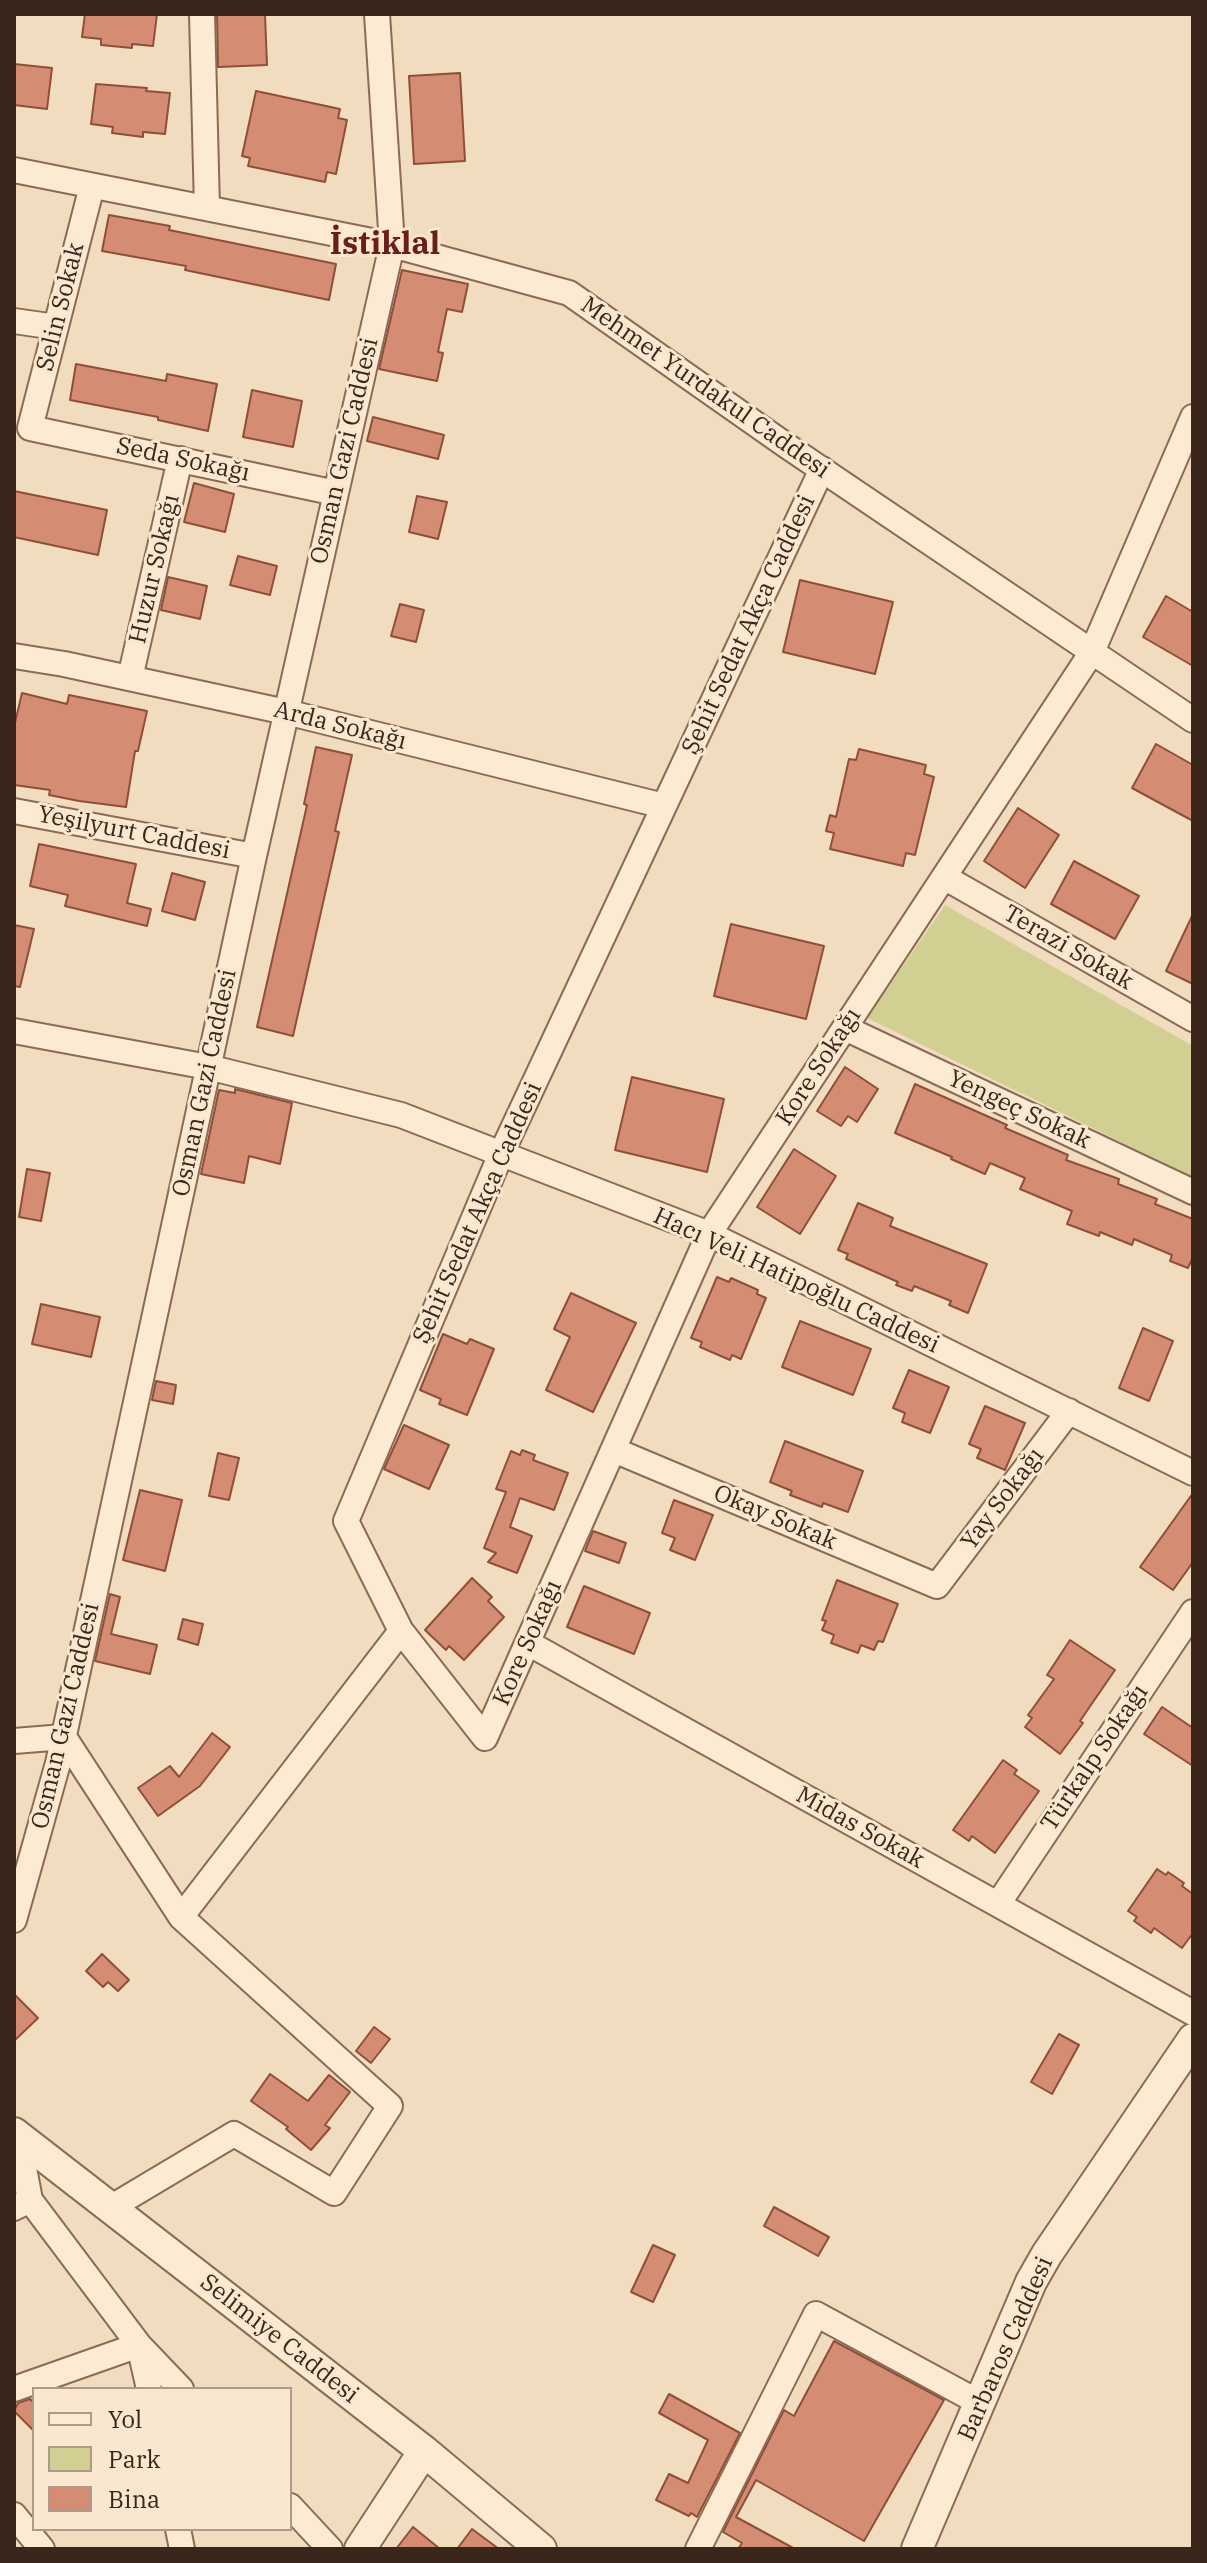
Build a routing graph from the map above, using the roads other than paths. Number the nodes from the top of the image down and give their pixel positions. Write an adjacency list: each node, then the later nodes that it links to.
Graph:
1 (202, 14): 5 (street)
2 (377, 14): 6 (street, Osman Gazi Caddesi)
3 (14, 170): 4 (street, Mehmet Yurdakul Caddesi)
4 (92, 186): 5 (street, Mehmet Yurdakul Caddesi); 8 (street, Selin Sokak)
5 (207, 208): 6 (street, Mehmet Yurdakul Caddesi)
6 (392, 245): 12 (street, Mehmet Yurdakul Caddesi); 13 (street, Osman Gazi Caddesi)
7 (14, 321): 8 (street)
8 (56, 327): 10 (street, Selin Sokak)
9 (1193, 417): 14 (street, Kore Sokağı)
10 (30, 428): 11 (street, Seda Sokağı)
11 (180, 459): 13 (street, Seda Sokağı); 16 (street, Huzur Sokağı)
12 (822, 469): 14 (street, Mehmet Yurdakul Caddesi); 19 (street, Şehit Sedat Akça Caddesi)
13 (336, 493): 17 (street, Osman Gazi Caddesi)
14 (1092, 652): 18 (street, Mehmet Yurdakul Caddesi); 22 (street, Kore Sokağı)
15 (14, 656): 16 (street, Arda Sokağı)
16 (130, 678): 17 (street, Arda Sokağı)
17 (286, 712): 19 (street, Arda Sokağı); 21 (street, Osman Gazi Caddesi)
18 (1193, 720)
19 (664, 806): 27 (street, Şehit Sedat Akça Caddesi)
20 (14, 811): 21 (street, Yeşilyurt Caddesi)
21 (254, 856): 26 (street, Osman Gazi Caddesi)
22 (944, 877): 23 (street, Terazi Sokak); 24 (street, Kore Sokağı)
23 (1193, 1019)
24 (845, 1028): 28 (street, Yengeç Sokak); 29 (street, Kore Sokağı)
25 (14, 1031): 26 (street, Hacı Veli Hatipoğlu Caddesi)
26 (208, 1067): 27 (street, Hacı Veli Hatipoğlu Caddesi); 37 (street, Osman Gazi Caddesi)
27 (501, 1154): 29 (street, Hacı Veli Hatipoğlu Caddesi); 35 (street, Şehit Sedat Akça Caddesi)
28 (1193, 1192)
29 (709, 1234): 30 (street, Hacı Veli Hatipoğlu Caddesi); 31 (street, Kore Sokağı)
30 (1069, 1411): 32 (street, Hacı Veli Hatipoğlu Caddesi); 33 (street, Yay Sokağı)
31 (614, 1450): 33 (street, Okay Sokak); 36 (street, Kore Sokağı)
32 (1193, 1473)
33 (937, 1586)
34 (1193, 1612): 40 (street, Türkalp Sokağı)
35 (401, 1631): 38 (street, Şehit Sedat Akça Caddesi); 41 (street)
36 (528, 1643): 38 (street, Kore Sokağı); 40 (street, Midas Sokak)
37 (64, 1737): 39 (street); 41 (street); 42 (street, Osman Gazi Caddesi)
38 (485, 1738)
39 (14, 1741)
40 (998, 1904): 43 (street, Midas Sokak)
41 (181, 1917): 47 (street)
42 (14, 1920)
43 (1193, 2013)
44 (1193, 2039): 52 (street, Barbaros Caddesi)
45 (16, 2135): 46 (street); 47 (street, Selimiye Caddesi)
46 (22, 2204): 48 (street)
47 (110, 2208): 53 (street, Selimiye Caddesi)
48 (139, 2345): 49 (street); 50 (street); 51 (street)
49 (149, 2387)
50 (179, 2387)
51 (14, 2389)
52 (980, 2403): 60 (street); 61 (street, Barbaros Caddesi)
53 (424, 2451): 58 (street); 59 (street, Selimiye Caddesi)
54 (292, 2508): 57 (street)
55 (14, 2515): 56 (street)
56 (42, 2549)
57 (330, 2549)
58 (360, 2549)
59 (541, 2549)
60 (698, 2549)
61 (917, 2549)

